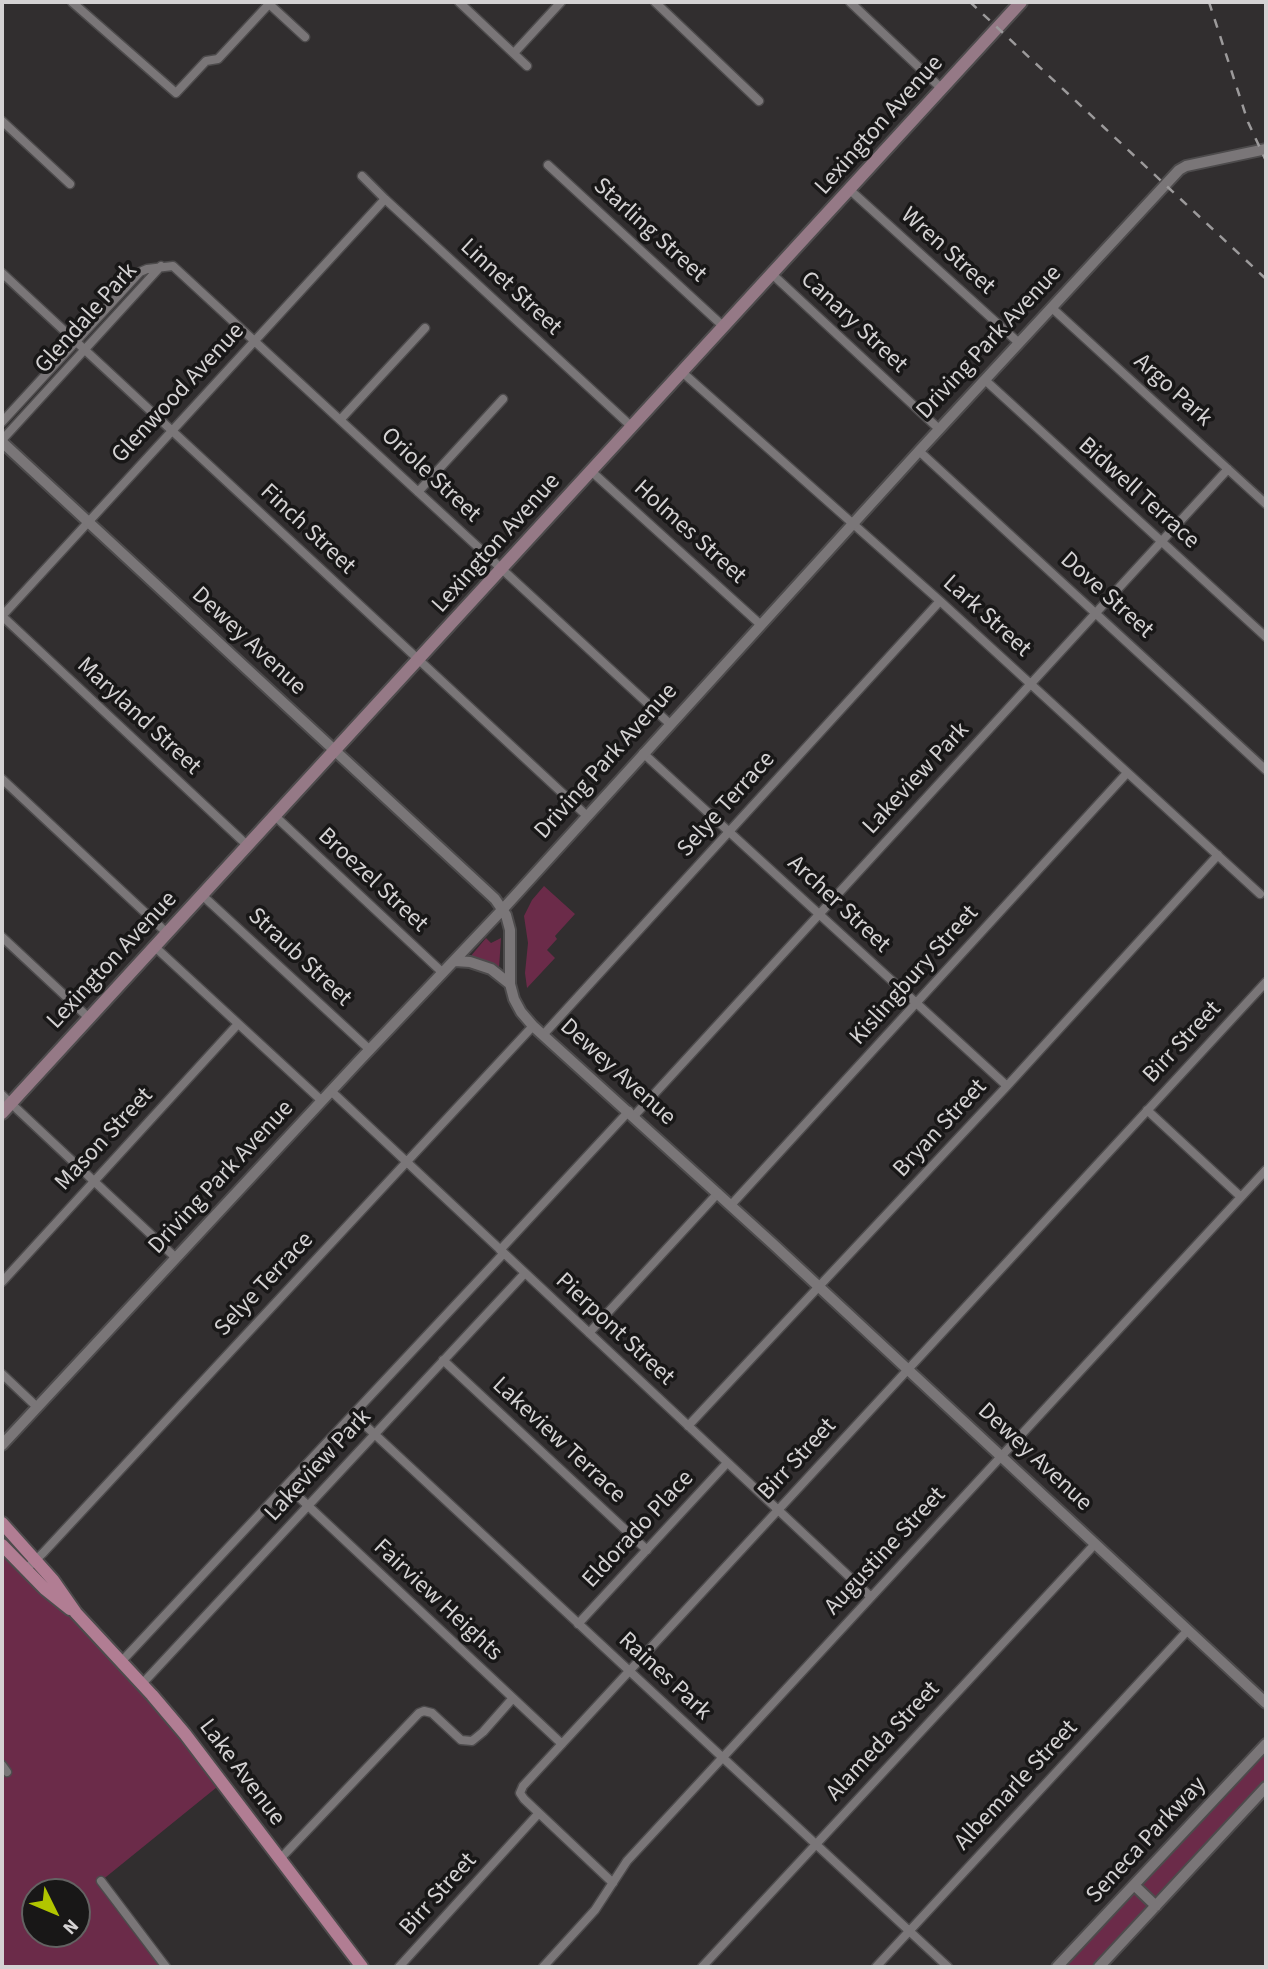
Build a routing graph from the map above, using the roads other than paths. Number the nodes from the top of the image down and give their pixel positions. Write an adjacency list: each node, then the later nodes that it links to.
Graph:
1 (72, 2): 7 (street)
2 (459, 2): 9 (street)
3 (561, 2): 9 (street)
4 (655, 2): 12 (street)
5 (850, 2): 11 (street)
6 (1021, 2): 11 (main road, Lexington Avenue)
7 (268, 3): 8 (street)
8 (305, 37)
9 (514, 53): 10 (street)
10 (527, 66)
11 (942, 89): 18 (main road, Lexington Avenue)
12 (760, 101)
13 (2, 121): 17 (street)
14 (1266, 149): 23 (street, Driving Park Avenue)
15 (548, 165): 24 (street, Starling Street)
16 (362, 176): 19 (street, Linnet Street)
17 (69, 184)
18 (850, 190): 22 (main road, Lexington Avenue); 28 (street, Wren Street)
19 (385, 199): 26 (street, Glenwood Avenue); 35 (street, Linnet Street)
20 (161, 266): 26 (street, Oriole Street); 27 (street, Glendale Park); 29 (street, Glendale Park)
21 (2, 273): 27 (street, Finch Street)
22 (772, 274): 24 (main road, Lexington Avenue); 36 (street, Canary Street)
23 (1052, 308): 28 (street, Driving Park Avenue); 40 (street, Argo Park)
24 (724, 327): 30 (main road, Lexington Avenue)
25 (425, 328): 33 (street)
26 (255, 340): 33 (street, Oriole Street); 37 (street, Glenwood Avenue)
27 (76, 342): 29 (street, Finch Street); 34 (street, Glendale Park)
28 (1019, 343): 31 (street, Driving Park Avenue)
29 (85, 350): 37 (street, Finch Street); 38 (street, Glendale Park)
30 (682, 372): 35 (main road, Lexington Avenue); 45 (street, Lark Street)
31 (985, 380): 36 (street, Driving Park Avenue); 46 (street, Bidwell Terrace)
32 (503, 399): 42 (street)
33 (341, 420): 42 (street, Oriole Street)
34 (2, 422)
35 (632, 426): 41 (main road, Lexington Avenue)
36 (939, 429): 39 (street, Driving Park Avenue)
37 (172, 431): 44 (street, Glenwood Avenue); 53 (street, Finch Street)
38 (2, 441): 44 (street, Dewey Avenue)
39 (919, 451): 45 (street, Driving Park Avenue); 49 (street, Dove Street)
40 (1228, 469): 43 (street, Argo Park); 46 (street, Lakeview Park)
41 (592, 471): 47 (main road, Lexington Avenue); 51 (street, Holmes Street)
42 (418, 492): 47 (street, Oriole Street)
43 (1266, 504)
44 (88, 522): 50 (street, Glenwood Avenue); 56 (street, Dewey Avenue)
45 (853, 524): 48 (street, Lark Street); 51 (street, Driving Park Avenue)
46 (1161, 541): 49 (street, Lakeview Park); 52 (street, Bidwell Terrace)
47 (502, 569): 53 (main road, Lexington Avenue); 55 (street, Oriole Street)
48 (940, 601): 54 (street, Lark Street); 63 (street, Selye Terrace)
49 (1096, 612): 54 (street, Lakeview Park); 58 (street, Dove Street)
50 (2, 616): 64 (street, Maryland Street)
51 (761, 625): 55 (street, Driving Park Avenue)
52 (1266, 637)
53 (418, 660): 56 (main road, Lexington Avenue); 61 (street, Finch Street)
54 (1030, 684): 59 (street, Lark Street); 69 (street, Lakeview Park)
55 (670, 724): 57 (street, Driving Park Avenue)
56 (335, 751): 62 (main road, Lexington Avenue); 68 (street, Dewey Avenue)
57 (643, 753): 61 (street, Driving Park Avenue); 63 (street, Archer Street)
58 (1266, 770)
59 (1127, 774): 65 (street, Lark Street); 77 (street, Kislingbury Street)
60 (2, 779): 70 (street)
61 (586, 815): 68 (street, Driving Park Avenue)
62 (275, 816): 64 (main road, Lexington Avenue); 74 (street, Broezel Street)
63 (728, 831): 69 (street, Archer Street); 81 (street, Selye Terrace)
64 (248, 846): 67 (main road, Lexington Avenue)
65 (1218, 855): 66 (street, Lark Street); 83 (street, Bryan Street)
66 (1260, 894)
67 (202, 895): 70 (main road, Lexington Avenue); 82 (street, Straub Street)
68 (503, 909): 73 (street, Driving Park Avenue); 76 (street, Dewey Avenue)
69 (819, 914): 77 (street, Archer Street); 88 (street, Lakeview Park)
70 (167, 933): 72 (main road, Lexington Avenue)
71 (2, 937): 78 (street)
72 (155, 947): 78 (main road, Lexington Avenue); 79 (street)
73 (455, 961): 74 (street, Driving Park Avenue); 76 (street)
74 (443, 973): 82 (street, Driving Park Avenue)
75 (1266, 982): 87 (street, Birr Street)
76 (510, 984): 80 (street, Dewey Avenue)
77 (916, 1003): 83 (street, Archer Street); 94 (street, Kislingbury Street)
78 (89, 1018): 86 (main road, Lexington Avenue)
79 (238, 1024): 85 (street); 91 (street, Mason Street)
80 (533, 1027): 81 (street, Dewey Avenue); 89 (street, Selye Terrace)
81 (543, 1035): 88 (street, Dewey Avenue)
82 (370, 1050): 84 (street, Driving Park Avenue)
83 (1007, 1086): 99 (street, Bryan Street)
84 (331, 1091): 85 (street, Driving Park Avenue); 89 (street, Pierpont Street)
85 (322, 1101): 96 (street, Driving Park Avenue)
86 (5, 1104): 91 (street)
87 (1147, 1110): 93 (street); 102 (street, Birr Street)
88 (631, 1114): 92 (street, Dewey Avenue); 95 (street, Lakeview Park)
89 (406, 1161): 95 (street, Pierpont Street); 118 (street, Selye Terrace)
90 (1266, 1170): 93 (street, Augustine Street)
91 (94, 1181): 96 (street); 98 (street, Mason Street)
92 (718, 1193): 94 (street, Dewey Avenue); 100 (street)
93 (1241, 1196): 109 (street, Augustine Street)
94 (731, 1205): 99 (street, Dewey Avenue)
95 (502, 1252): 97 (street, Pierpont Street); 105 (street, Lakeview Park)
96 (176, 1258): 104 (street, Driving Park Avenue)
97 (525, 1273): 100 (street, Pierpont Street); 101 (street, Lakeview Park)
98 (2, 1282)
99 (820, 1287): 102 (street, Dewey Avenue); 106 (street, Bryan Street)
100 (589, 1333): 106 (street, Pierpont Street)
101 (443, 1360): 107 (street, Lakeview Park); 117 (street, Lakeview Terrace)
102 (909, 1370): 109 (street, Dewey Avenue); 113 (street, Birr Street)
103 (2, 1374): 104 (street)
104 (37, 1407): 108 (street, Driving Park Avenue)
105 (354, 1415): 107 (street, Raines Park); 111 (street, Lakeview Park)
106 (688, 1426): 110 (street, Pierpont Street)
107 (374, 1434): 112 (street, Lakeview Park); 122 (street, Raines Park)
108 (2, 1445)
109 (1001, 1457): 115 (street, Dewey Avenue); 120 (street, Augustine Street)
110 (727, 1463): 113 (street, Pierpont Street); 117 (street, Eldorado Place)
111 (287, 1486): 112 (street, Fairview Heights); 124 (street, Lakeview Park)
112 (308, 1506): 126 (street, Lakeview Park); 127 (street, Fairview Heights)
113 (778, 1510): 120 (street, Pierpont Street); 125 (street, Birr Street)
114 (2, 1523): 118 (main road, Lake Avenue)
115 (1095, 1544): 123 (street, Dewey Avenue); 134 (street, Alameda Street)
116 (2, 1545): 119 (main road, Lake Avenue)
117 (647, 1550): 122 (street, Eldorado Place)
118 (36, 1560): 119 (street, Selye Terrace); 121 (main road, Lake Avenue)
119 (25, 1570): 121 (main road, Lake Avenue)
120 (871, 1597): 131 (street, Augustine Street)
121 (76, 1613): 124 (main road, Lake Avenue)
122 (578, 1624): 125 (street, Raines Park)
123 (1188, 1630): 128 (street, Dewey Avenue); 140 (street, Albemarle Street)
124 (121, 1662): 126 (main road, Lake Avenue)
125 (629, 1671): 129 (street, Birr Street); 131 (street, Raines Park)
126 (142, 1684): 135 (main road, Lake Avenue)
127 (513, 1698): 129 (street, Fairview Heights); 135 (street)
128 (1266, 1703)
129 (562, 1744): 133 (street, Birr Street)
130 (1266, 1744): 138 (street, Seneca Parkway)
131 (722, 1758): 134 (street, Raines Park); 137 (street, Augustine Street)
132 (1266, 1787): 139 (street, Seneca Parkway)
133 (538, 1814): 137 (street); 143 (street, Birr Street)
134 (815, 1844): 140 (street, Raines Park); 145 (street, Alameda Street)
135 (281, 1859): 142 (main road, Lake Avenue)
136 (101, 1881): 141 (street)
137 (613, 1883): 144 (street, Augustine Street)
138 (1135, 1885): 139 (street); 148 (street, Seneca Parkway)
139 (1156, 1906): 149 (street, Seneca Parkway)
140 (909, 1931): 146 (street, Albemarle Street); 147 (street, Raines Park)
141 (166, 1967)
142 (362, 1967)
143 (399, 1967)
144 (543, 1967)
145 (702, 1967)
146 (876, 1967)
147 (948, 1967)
148 (1057, 1967)
149 (1099, 1967)

